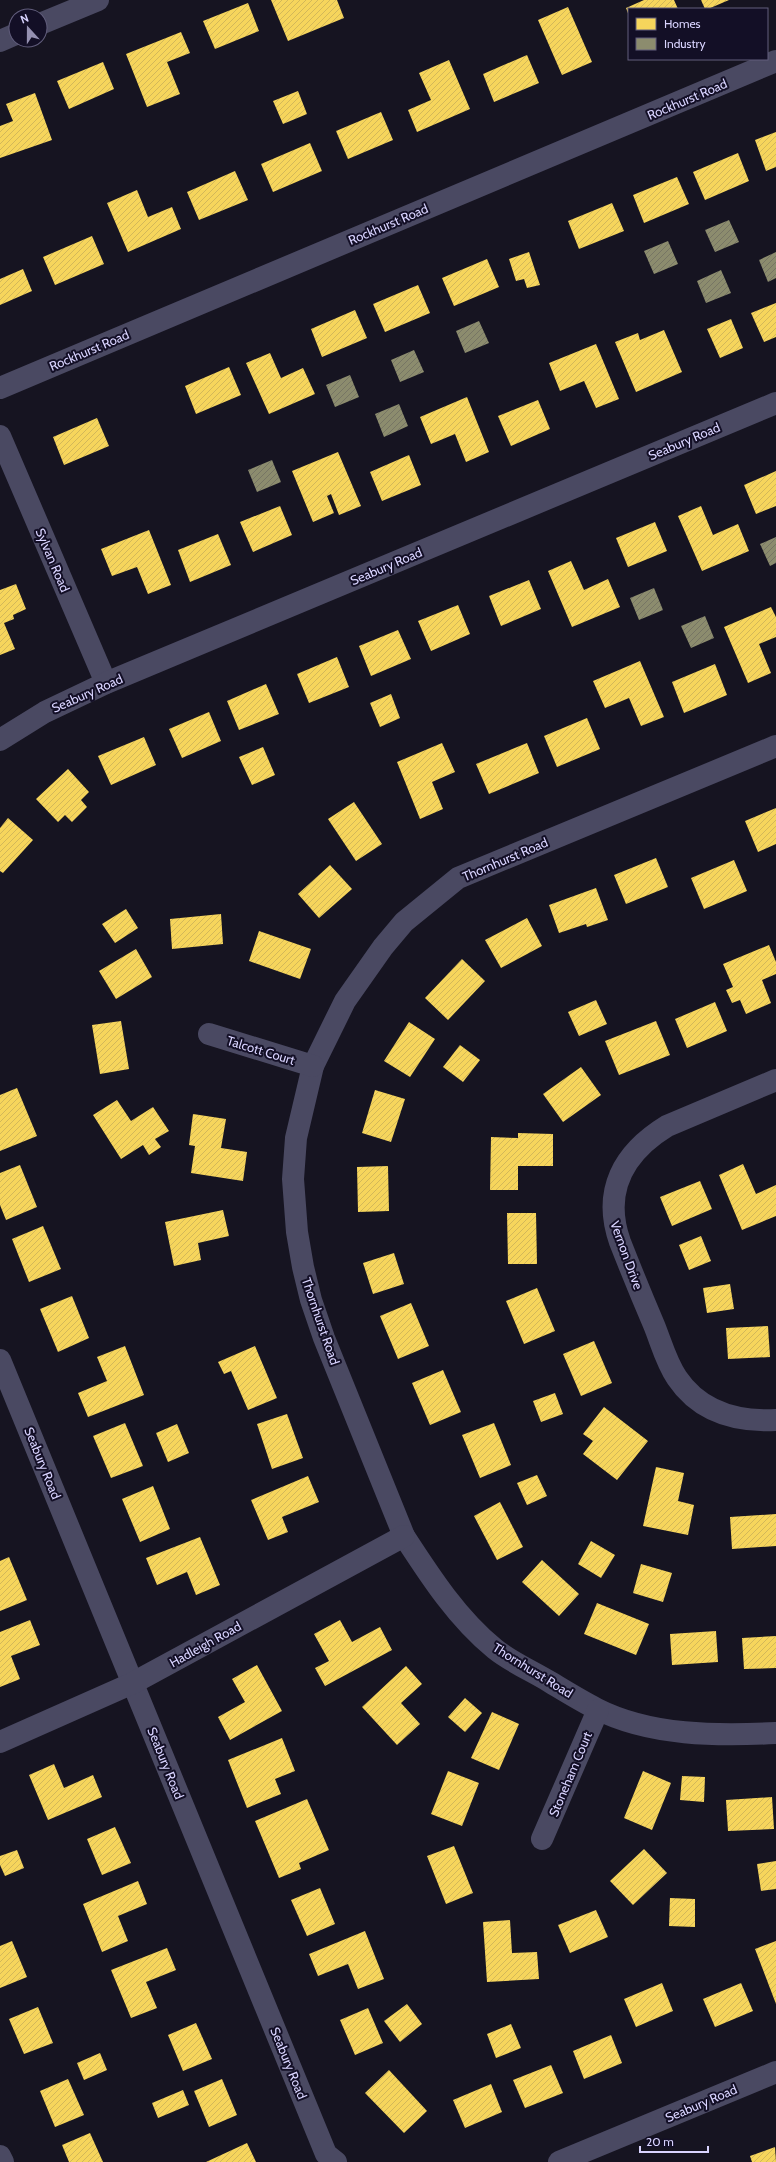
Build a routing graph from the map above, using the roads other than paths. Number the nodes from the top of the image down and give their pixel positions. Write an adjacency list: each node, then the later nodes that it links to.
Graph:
1 (98, 0): 2 (street)
2 (48, 21)
3 (776, 61): 4 (street, Rockhurst Road)
4 (0, 388)
5 (776, 403): 7 (street, Seabury Road)
6 (0, 436): 7 (street, Sylvan Road)
7 (106, 683): 8 (street, Seabury Road)
8 (0, 740)
9 (776, 746): 11 (street, Thornhurst Road)
10 (209, 1034): 11 (street, Talcott Court)
11 (313, 1066): 15 (street, Thornhurst Road)
12 (776, 1080): 14 (street, Vernon Drive)
13 (0, 1360): 16 (street, Seabury Road)
14 (776, 1420)
15 (404, 1536): 16 (street, Hadleigh Road); 17 (street, Thornhurst Road)
16 (133, 1683): 19 (street, Hadleigh Road); 24 (street, Seabury Road)
17 (598, 1710): 18 (street, Thornhurst Road); 20 (street, Stoneham Court)
18 (776, 1733)
19 (0, 1742)
20 (542, 1839)
21 (776, 2072): 25 (street, Seabury Road)
22 (0, 2156): 23 (street)
23 (3, 2162)
24 (336, 2162)
25 (559, 2162)

